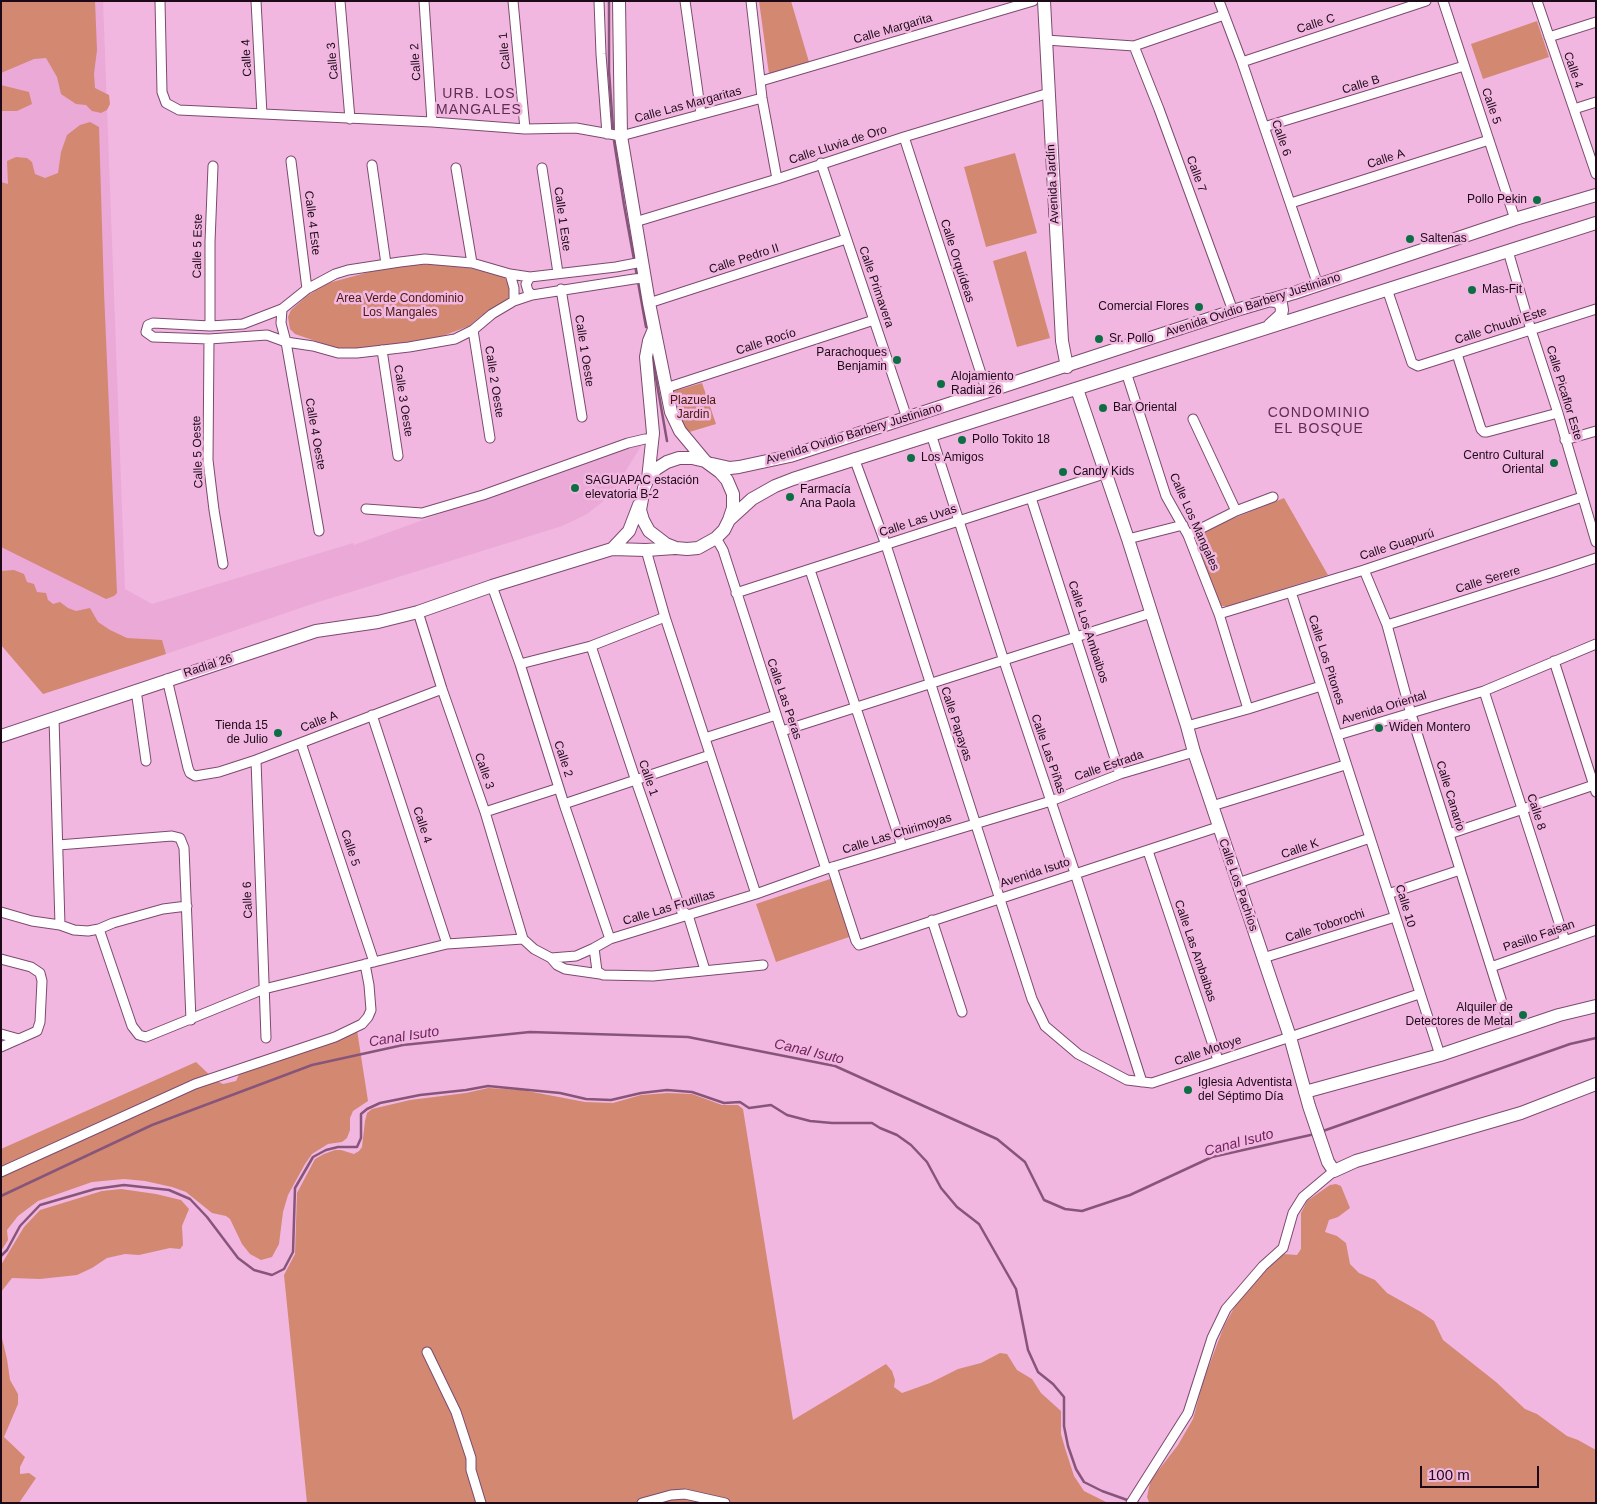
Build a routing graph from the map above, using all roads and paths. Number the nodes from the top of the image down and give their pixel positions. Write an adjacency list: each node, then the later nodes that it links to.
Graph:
1 (160, 1): 28 (street)
2 (256, 1): 28 (street, Calle 4)
3 (340, 1): 30 (street, Calle 3)
4 (424, 1): 31 (street, Calle 2)
5 (513, 1): 33 (street, Calle 1)
6 (599, 1): 34 (street)
7 (619, 1): 35 (main road)
8 (685, 1): 29 (street)
9 (751, 1): 23 (street)
10 (1033, 1): 23 (street, Calle Margarita)
11 (1044, 1): 19 (main road, Avenida Jardín)
12 (1219, 1): 16 (street, Calle 6)
13 (1426, 1): 21 (street, Calle C)
14 (1443, 1): 22 (street, Calle 5)
15 (1537, 1): 18 (street, Calle 4)
16 (1224, 16): 20 (street); 21 (street, Calle 6)
17 (1596, 22): 18 (street)
18 (1549, 38): 27 (street, Calle 4)
19 (1046, 40): 20 (street); 24 (main road, Avenida Jardín)
20 (1134, 46): 71 (street, Calle 7)
21 (1242, 62): 32 (street, Calle 6)
22 (1464, 66): 32 (street, Calle B); 37 (street, Calle 5)
23 (761, 81): 25 (street)
24 (1048, 93): 36 (street, Calle Lluvia de Oro); 85 (main road, Avenida Jardín)
25 (762, 98): 29 (street, Calle Las Margaritas); 45 (street)
26 (1596, 102): 27 (street)
27 (1574, 109): 44 (street, Calle 4)
28 (262, 114): 30 (street)
29 (701, 114): 35 (street, Calle Las Margaritas)
30 (350, 119): 31 (street)
31 (432, 122): 33 (street)
32 (1264, 127): 47 (street, Calle 6)
33 (525, 128): 34 (street)
34 (607, 134): 35 (street)
35 (621, 136): 49 (main road)
36 (904, 137): 39 (street, Calle Lluvia de Oro); 89 (street, Calle Orquídeas)
37 (1490, 140): 47 (street, Calle A); 48 (street, Calle 5)
38 (291, 161): 61 (street, Calle 4 Este)
39 (821, 163): 45 (street, Calle Lluvia de Oro); 51 (street, Calle Primavera)
40 (372, 165): 54 (street)
41 (213, 166): 75 (street, Calle 5 Este)
42 (456, 168): 53 (street)
43 (542, 168): 56 (street, Calle 1 Este)
44 (1596, 174)
45 (777, 179): 49 (street, Calle Lluvia de Oro)
46 (1596, 195): 48 (main road, Avenida Ovidio Barbery Justiniano)
47 (1291, 203): 60 (street, Calle 6)
48 (1515, 219): 60 (main road, Avenida Ovidio Barbery Justiniano)
49 (635, 222): 55 (main road)
50 (1596, 223): 52 (main road, Avenida Ovidio Barbery Justiniano)
51 (846, 239): 68 (street, Calle Pedro II); 74 (street, Calle Primavera)
52 (1508, 251): 63 (main road, Avenida Ovidio Barbery Justiniano); 79 (street, Calle Picaflor Este)
53 (472, 263): 54 (street); 57 (street)
54 (386, 264): 61 (street)
55 (636, 264): 56 (street); 59 (main road)
56 (558, 273): 58 (street)
57 (510, 274): 58 (street); 67 (street)
58 (530, 277): 65 (street)
59 (639, 279): 62 (street); 68 (main road)
60 (1318, 285): 64 (main road, Avenida Ovidio Barbery Justiniano)
61 (307, 289): 69 (street)
62 (561, 289): 65 (street); 91 (street, Calle 1 Oeste)
63 (1388, 289): 73 (main road, Avenida Ovidio Barbery Justiniano); 84 (street, Calle Chuubi Este)
64 (1294, 293): 66 (main road, Avenida Ovidio Barbery Justiniano); 73 (main road)
65 (532, 295): 67 (street)
66 (1268, 300): 71 (main road, Avenida Ovidio Barbery Justiniano); 76 (main road)
67 (514, 302): 78 (street)
68 (649, 304): 77 (main road)
69 (282, 309): 72 (street); 82 (street, Calle 4 Oeste)
70 (1596, 309): 79 (street, Calle Chuubi Este)
71 (1233, 311): 85 (main road, Avenida Ovidio Barbery Justiniano)
72 (265, 317): 75 (street); 80 (street)
73 (1299, 317): 76 (main road, Avenida Ovidio Barbery Justiniano)
74 (874, 320): 87 (street, Calle Rocío); 92 (street, Calle Primavera)
75 (210, 326): 81 (street)
76 (1268, 327): 86 (main road, Avenida Ovidio Barbery Justiniano)
77 (654, 329): 87 (main road); 97 (main road)
78 (473, 330): 83 (street); 96 (street, Calle 2 Oeste)
79 (1531, 330): 84 (street, Calle Chuubi Este); 90 (street, Calle Picaflor Este)
80 (267, 335): 81 (street); 82 (street)
81 (209, 339): 125 (street, Calle 5 Oeste)
82 (286, 342): 83 (street); 115 (street, Calle 4 Oeste)
83 (382, 350): 99 (street, Calle 3 Oeste)
84 (1457, 354): 90 (street)
85 (1066, 366): 89 (main road, Avenida Ovidio Barbery Justiniano)
86 (1126, 372): 88 (main road, Avenida Ovidio Barbery Justiniano); 114 (street, Calle Los Mangales)
87 (666, 388): 102 (main road)
88 (1077, 389): 95 (main road, Avenida Ovidio Barbery Justiniano); 103 (main road, Calle Los Pachíos)
89 (987, 392): 92 (main road, Avenida Ovidio Barbery Justiniano)
90 (1558, 413): 98 (street, Calle Picaflor Este)
91 (582, 417)
92 (908, 418): 100 (main road, Avenida Ovidio Barbery Justiniano)
93 (1193, 419): 111 (street)
94 (1596, 431): 98 (street)
95 (932, 434): 101 (main road, Avenida Ovidio Barbery Justiniano); 113 (street, Calle Las Piñas)
96 (490, 438)
97 (652, 439): 105 (main road); 110 (street)
98 (1565, 440): 107 (street, Calle Picaflor Este)
99 (398, 456)
100 (790, 456): 102 (main road, Avenida Ovidio Barbery Justiniano); 104 (main road)
101 (854, 458): 104 (main road, Avenida Ovidio Barbery Justiniano); 120 (street, Calle Papayas)
102 (707, 462): 105 (main road); 112 (main road)
103 (1107, 474): 109 (street, Calle Las Uvas); 118 (main road, Calle Los Pachíos)
104 (793, 479): 112 (main road, Avenida Ovidio Barbery Justiniano)
105 (648, 480): 108 (main road)
106 (1273, 497): 111 (street)
107 (1582, 497): 119 (street, Calle Picaflor Este); 127 (street, Calle Guapurú)
108 (642, 498): 121 (main road); 122 (main road)
109 (1031, 498): 113 (street, Calle Las Uvas); 136 (street, Calle Los Ambaibos)
110 (366, 509)
111 (1236, 511): 116 (street)
112 (729, 520): 117 (main road)
113 (960, 521): 120 (street, Calle Las Uvas); 139 (street, Calle Las Piñas)
114 (1183, 525): 116 (street, Calle Los Mangales); 118 (street)
115 (319, 531)
116 (1188, 535): 133 (street, Calle Los Mangales)
117 (716, 538): 121 (main road); 130 (street, Calle Las Peras)
118 (1128, 539): 132 (main road, Calle Los Pachíos)
119 (1596, 542)
120 (886, 545): 126 (street, Calle Las Uvas); 143 (street, Calle Papayas)
121 (676, 548): 123 (main road)
122 (612, 549): 123 (main road); 128 (main road)
123 (646, 550): 134 (street)
124 (1595, 560): 135 (street, Calle Serere)
125 (223, 564)
126 (810, 570): 130 (street, Calle Las Uvas); 148 (street)
127 (1364, 570): 129 (street, Calle Guapurú); 135 (street, Calle Canario)
128 (492, 586): 131 (main road); 141 (street, Calle 2)
129 (1291, 592): 133 (street, Calle Guapurú); 144 (street, Calle Los Pitones)
130 (736, 593): 152 (street, Calle Las Peras)
131 (418, 612): 142 (main road, Radial 26); 145 (street, Calle 3)
132 (1151, 613): 136 (street); 154 (main road, Calle Los Pachíos)
133 (1219, 614): 149 (street, Calle Los Mangales)
134 (665, 617): 138 (street); 158 (street)
135 (1387, 625): 150 (street, Calle Canario)
136 (1077, 638): 139 (street); 165 (street, Calle Los Ambaibos)
137 (1596, 644): 140 (street, Avenida Oriental)
138 (591, 646): 141 (street); 166 (street, Calle 1)
139 (1004, 661): 143 (street); 169 (street, Calle Las Piñas)
140 (1554, 661): 147 (street, Avenida Oriental); 168 (street)
141 (520, 664): 167 (street, Calle 2)
142 (167, 680): 146 (main road, Radial 26); 162 (street, Calle A)
143 (930, 684): 148 (street); 174 (street, Calle Papayas)
144 (1321, 686): 149 (street); 156 (street, Calle Los Pitones)
145 (442, 689): 151 (street, Calle A); 173 (street, Calle 3)
146 (136, 690): 153 (main road, Radial 26); 163 (street)
147 (1484, 691): 150 (street, Avenida Oriental); 172 (street, Calle 8)
148 (857, 707): 155 (street); 179 (street)
149 (1248, 709): 154 (street)
150 (1411, 714): 156 (street, Avenida Oriental); 176 (street, Calle Canario)
151 (372, 715): 159 (street, Calle A); 199 (street, Calle 4)
152 (776, 715): 155 (street, Calle Las Peras); 158 (street)
153 (54, 718): 157 (main road, Radial 26); 178 (street)
154 (1188, 726): 160 (main road, Calle Los Pachíos)
155 (782, 731): 181 (street, Calle Las Peras)
156 (1338, 735): 164 (street, Avenida Oriental)
157 (1, 736)
158 (705, 738): 161 (street)
159 (301, 742): 162 (street, Calle A); 205 (street, Calle 5)
160 (1194, 752): 165 (street, Calle Estrada); 171 (main road, Calle Los Pachíos)
161 (710, 755): 166 (street); 185 (street)
162 (256, 760): 211 (street, Calle 6)
163 (146, 761)
164 (1346, 765): 171 (street); 177 (street, Calle 10)
165 (1120, 774): 169 (street, Calle Estrada)
166 (636, 781): 170 (street); 190 (street, Calle 1)
167 (559, 788): 170 (street, Calle 2); 173 (street)
168 (1595, 788): 172 (street)
169 (1050, 801): 174 (street, Calle Estrada); 183 (street, Calle Las Piñas)
170 (564, 804): 197 (street, Calle 2)
171 (1212, 806): 175 (main road, Calle Los Pachíos)
172 (1522, 809): 176 (street); 198 (street, Calle 8)
173 (485, 812): 196 (street, Calle 3)
174 (976, 824): 179 (street, Calle Las Chirimoyas); 187 (street, Calle Papayas)
175 (1218, 826): 180 (street, Avenida Isuto); 184 (main road, Calle Los Pachíos)
176 (1449, 834): 182 (street, Calle Canario)
177 (1370, 838): 184 (street, Calle K); 186 (street, Calle 10)
178 (58, 845): 188 (street); 193 (street)
179 (902, 846): 181 (street, Calle Las Chirimoyas)
180 (1148, 851): 183 (street, Avenida Isuto); 224 (street, Calle Las Ambaibas)
181 (829, 868): 185 (street, Calle Las Frutillas); 200 (street, Calle Las Peras)
182 (1460, 870): 186 (street); 208 (street, Calle Canario)
183 (1075, 873): 187 (street, Avenida Isuto); 225 (street, Calle Las Piñas)
184 (1238, 883): 203 (main road, Calle Los Pachíos)
185 (756, 894): 190 (street, Calle Las Frutillas)
186 (1388, 894): 191 (street, Calle 10)
187 (1000, 898): 192 (street, Avenida Isuto); 213 (street, Calle Papayas)
188 (186, 906): 194 (street); 216 (street)
189 (1, 912): 193 (street)
190 (688, 915): 197 (street, Calle Las Frutillas); 209 (street, Calle 1)
191 (1395, 917): 203 (street, Calle Toborochi); 212 (street, Calle 10)
192 (932, 920): 200 (street, Avenida Isuto); 215 (street)
193 (60, 925): 194 (street)
194 (99, 930): 216 (street)
195 (1596, 930): 198 (street, Pasillo Faisan)
196 (523, 939): 199 (street); 202 (street)
197 (610, 939): 201 (street, Calle Las Frutillas)
198 (1565, 941): 208 (street, Pasillo Faisan)
199 (447, 944): 205 (street)
200 (859, 945)
201 (594, 948): 202 (street, Calle Las Frutillas); 210 (street)
202 (551, 958): 210 (street)
203 (1263, 958): 219 (main road, Calle Los Pachíos)
204 (1, 959): 221 (street)
205 (374, 962): 206 (street)
206 (365, 964): 211 (street); 229 (street)
207 (763, 965): 209 (street)
208 (1491, 966): 217 (street, Calle Canario)
209 (705, 970): 210 (street)
210 (600, 974)
211 (264, 989): 216 (street); 220 (street, Calle 6)
212 (1419, 994): 219 (street, Calle Motoye); 223 (street, Calle 10)
213 (1032, 999): 225 (street, Calle Motoye)
214 (1596, 1006): 217 (main road)
215 (962, 1012)
216 (191, 1020)
217 (1512, 1031): 223 (main road)
218 (1, 1034): 221 (street)
219 (1290, 1037): 224 (street, Calle Motoye); 227 (main road, Calle Los Pachíos)
220 (266, 1038)
221 (19, 1039): 222 (street)
222 (1, 1047)
223 (1440, 1055): 227 (main road)
224 (1218, 1060): 225 (street, Calle Motoye)
225 (1142, 1082)
226 (1595, 1087): 228 (main road)
227 (1305, 1092): 228 (main road, Calle Los Pachíos)
228 (1331, 1167): 234 (street)
229 (1, 1172)
230 (427, 1352): 231 (street)
231 (481, 1503)
232 (642, 1503): 233 (street)
233 (725, 1503)
234 (1131, 1503)

